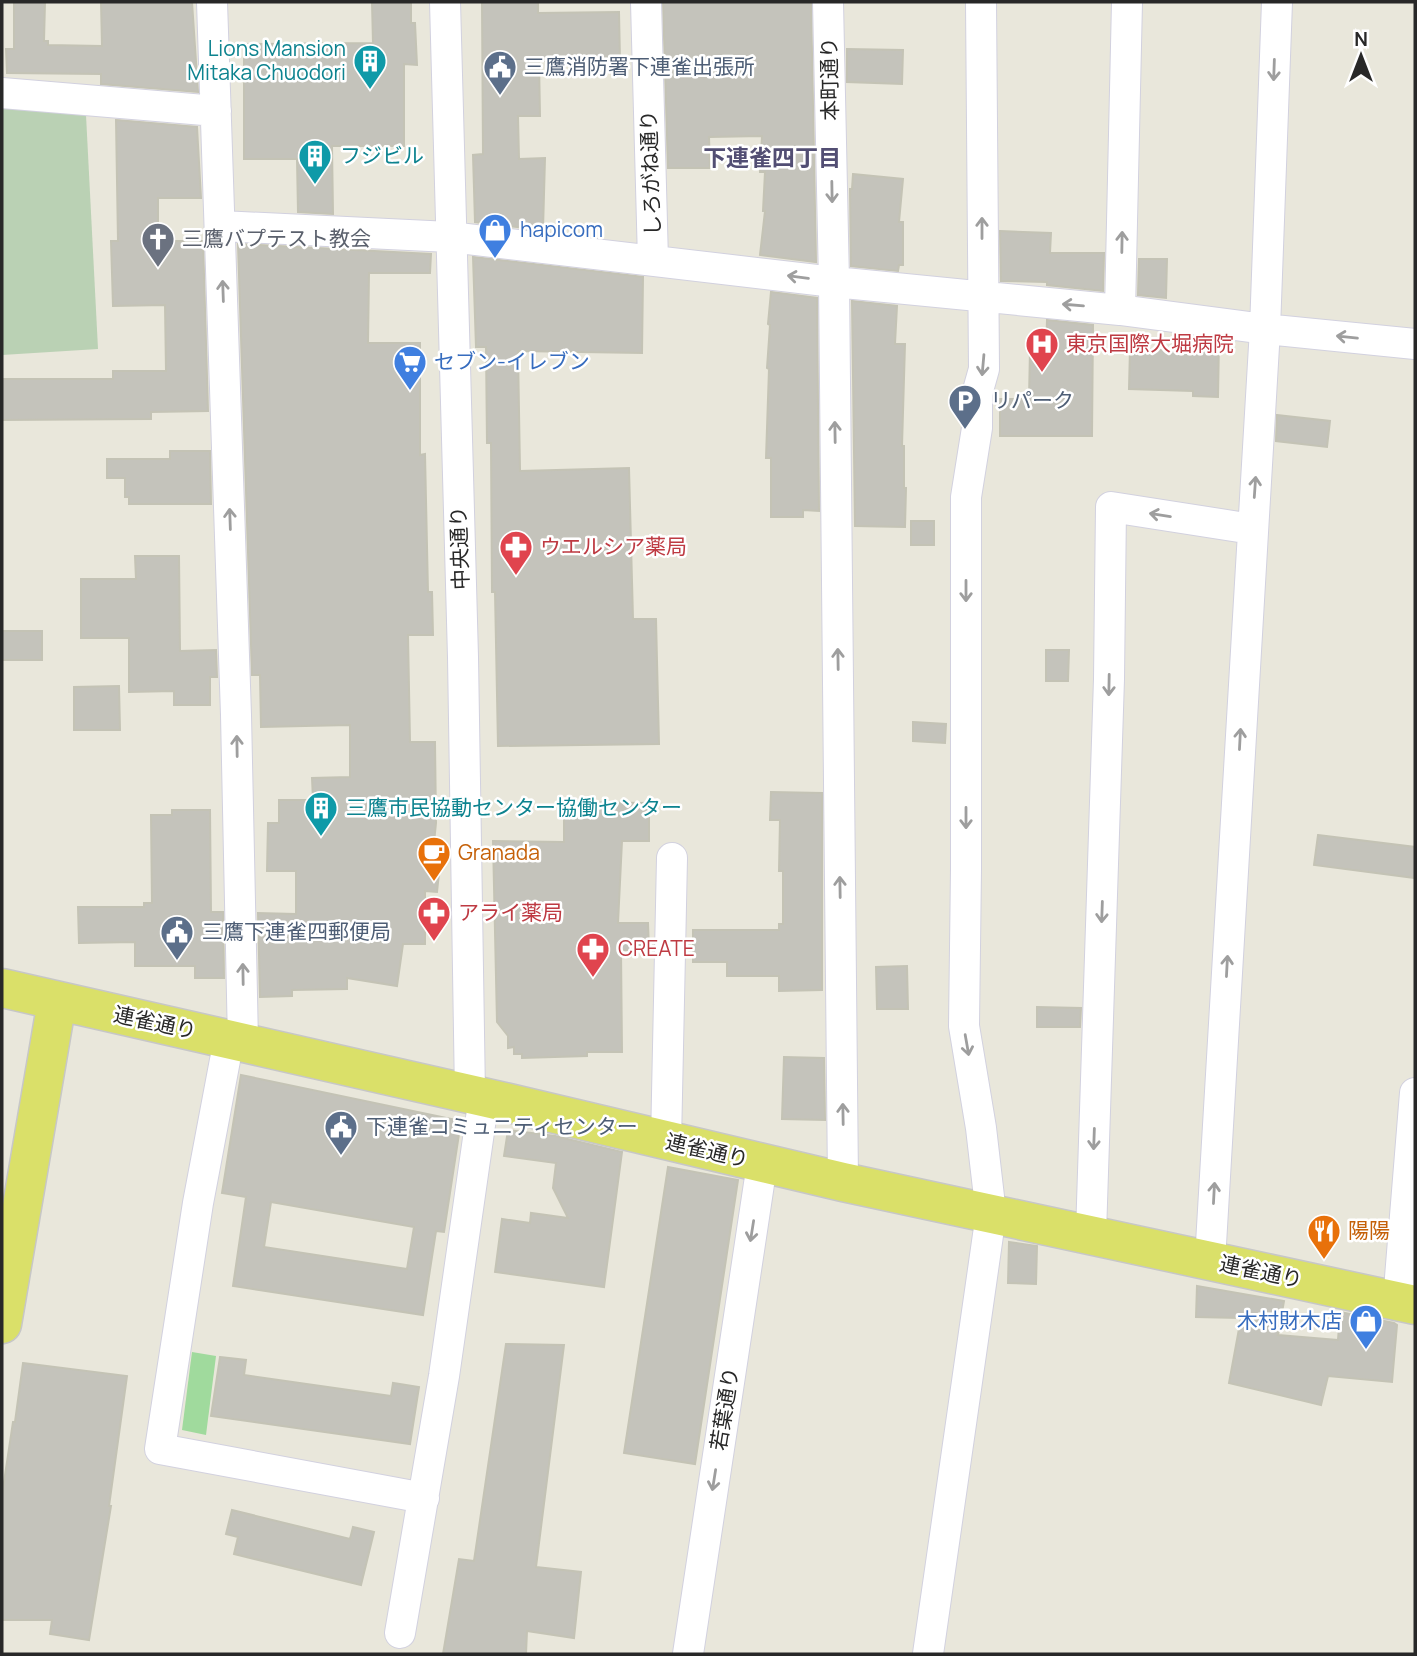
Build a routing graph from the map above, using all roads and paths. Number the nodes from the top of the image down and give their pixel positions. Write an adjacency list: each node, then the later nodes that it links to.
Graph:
1 (212, 2): 9 (street)
2 (445, 2): 11 (street, 中央通り)
3 (646, 2): 12 (street, しろがね通り)
4 (828, 2): 13 (street, 本町通り, one-way to 13)
5 (981, 2): 14 (street, one-way to 5)
6 (1127, 2): 15 (street, one-way to 6)
7 (1277, 2): 16 (street, one-way to 16)
8 (2, 93): 9 (street)
9 (216, 111): 10 (street)
10 (221, 226): 11 (street); 22 (street, one-way to 10)
11 (450, 237): 12 (street); 24 (street, 中央通り)
12 (653, 260): 13 (street, one-way to 12)
13 (834, 282): 14 (street); 27 (street, 本町通り, one-way to 13)
14 (982, 297): 15 (street, one-way to 14); 28 (street, one-way to 28)
15 (1120, 310): 16 (street)
16 (1265, 329): 17 (street, one-way to 16); 18 (street, one-way to 16)
17 (1415, 344)
18 (1252, 529): 29 (street, one-way to 29); 30 (street, one-way to 18)
19 (673, 858): 25 (street)
20 (2, 988): 21 (main road, 連雀通り)
21 (57, 1001): 22 (main road, 連雀通り); 32 (main road)
22 (236, 1040): 24 (main road, 連雀通り); 33 (street)
23 (1415, 1093): 31 (street)
24 (477, 1096): 25 (main road, 連雀通り); 33 (street, 中央通り)
25 (666, 1142): 26 (main road, 連雀通り)
26 (762, 1164): 27 (main road, 連雀通り); 35 (street, 若葉通り, one-way to 35)
27 (843, 1182): 28 (main road, 連雀通り)
28 (991, 1214): 29 (main road, 連雀通り); 36 (street)
29 (1091, 1234): 30 (main road, 連雀通り)
30 (1210, 1261): 31 (main road, 連雀通り)
31 (1406, 1303)
32 (2, 1324)
33 (424, 1498): 34 (street, 中央通り)
34 (400, 1633)
35 (688, 1654)
36 (928, 1654)

